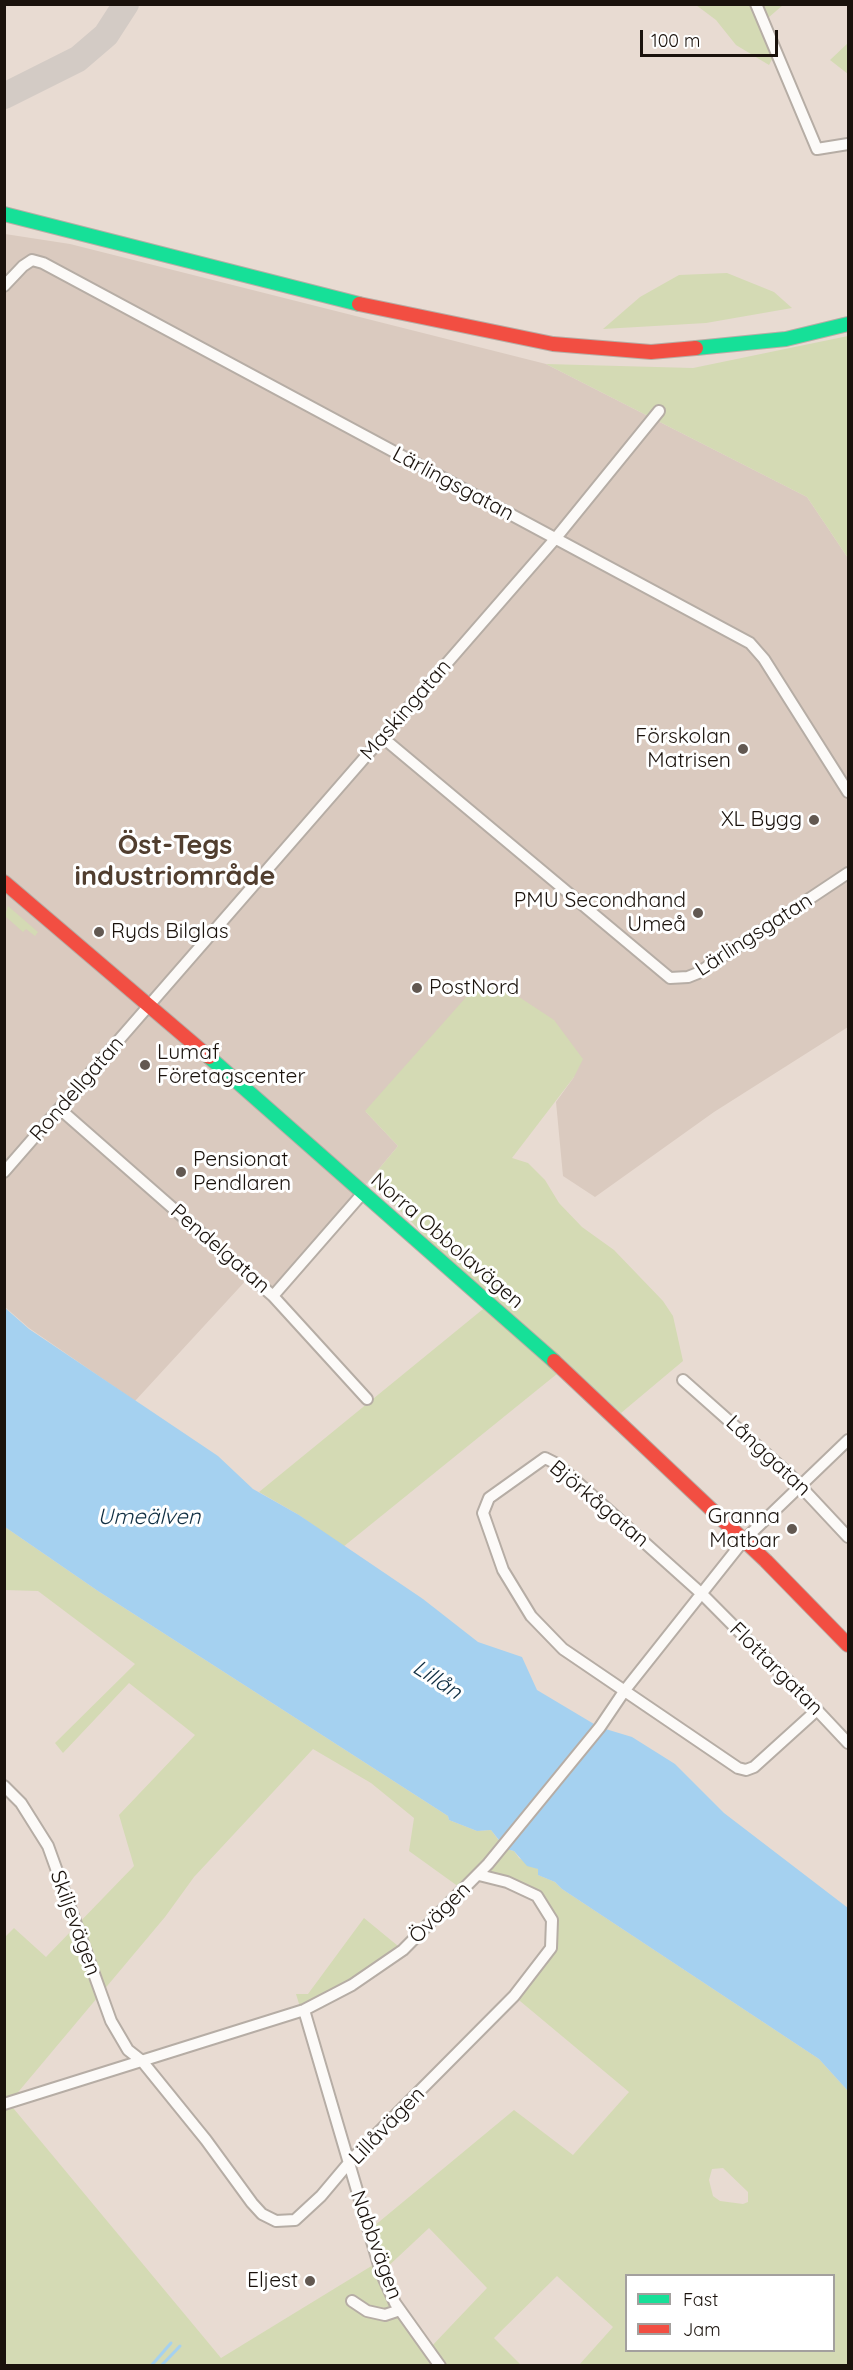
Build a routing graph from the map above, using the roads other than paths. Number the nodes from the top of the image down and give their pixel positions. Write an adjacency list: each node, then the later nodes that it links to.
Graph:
1 (756, 4): 2 (street)
2 (849, 144)
3 (4, 203): 6 (main road)
4 (4, 214): 7 (main road)
5 (4, 286): 9 (street, Lärlingsgatan)
6 (849, 313)
7 (849, 324)
8 (659, 411): 9 (street, Maskingatan)
9 (555, 539): 10 (street, Maskingatan); 11 (street, Lärlingsgatan)
10 (382, 737): 12 (street, Lärlingsgatan); 14 (street, Maskingatan)
11 (849, 792)
12 (849, 873)
13 (4, 882): 14 (main road, Norra Obbolavägen)
14 (150, 1005): 15 (street, Rondellgatan); 17 (main road, Norra Obbolavägen)
15 (61, 1110): 16 (street, Rondellgatan); 18 (street, Pendelgatan)
16 (4, 1172)
17 (362, 1194): 18 (street); 24 (main road, Norra Obbolavägen)
18 (273, 1296): 20 (street, Pendelgatan)
19 (683, 1380): 22 (street, Långgatan)
20 (367, 1399)
21 (849, 1440): 22 (street, Övägen)
22 (801, 1485): 23 (street, Långgatan); 24 (street, Övägen)
23 (849, 1537)
24 (744, 1540): 25 (street, Övägen); 26 (main road, Norra Obbolavägen)
25 (703, 1595): 27 (street, Övägen); 27 (street, Björkågatan); 28 (street, Flottargatan)
26 (849, 1645)
27 (625, 1690): 28 (street); 31 (street, Övägen)
28 (817, 1710): 29 (street, Flottargatan)
29 (849, 1743)
30 (4, 1786): 33 (street, Skiljevägen)
31 (479, 1875): 32 (street, Övägen); 35 (street, Lillåvägen)
32 (304, 2010): 33 (street, Övägen); 35 (street, Nabbvägen)
33 (142, 2061): 34 (street, Övägen); 35 (street, Lillåvägen)
34 (4, 2104)
35 (349, 2166): 37 (street, Nabbvägen)
36 (352, 2301): 37 (street)
37 (400, 2310): 38 (street, Nabbvägen)
38 (440, 2366)

